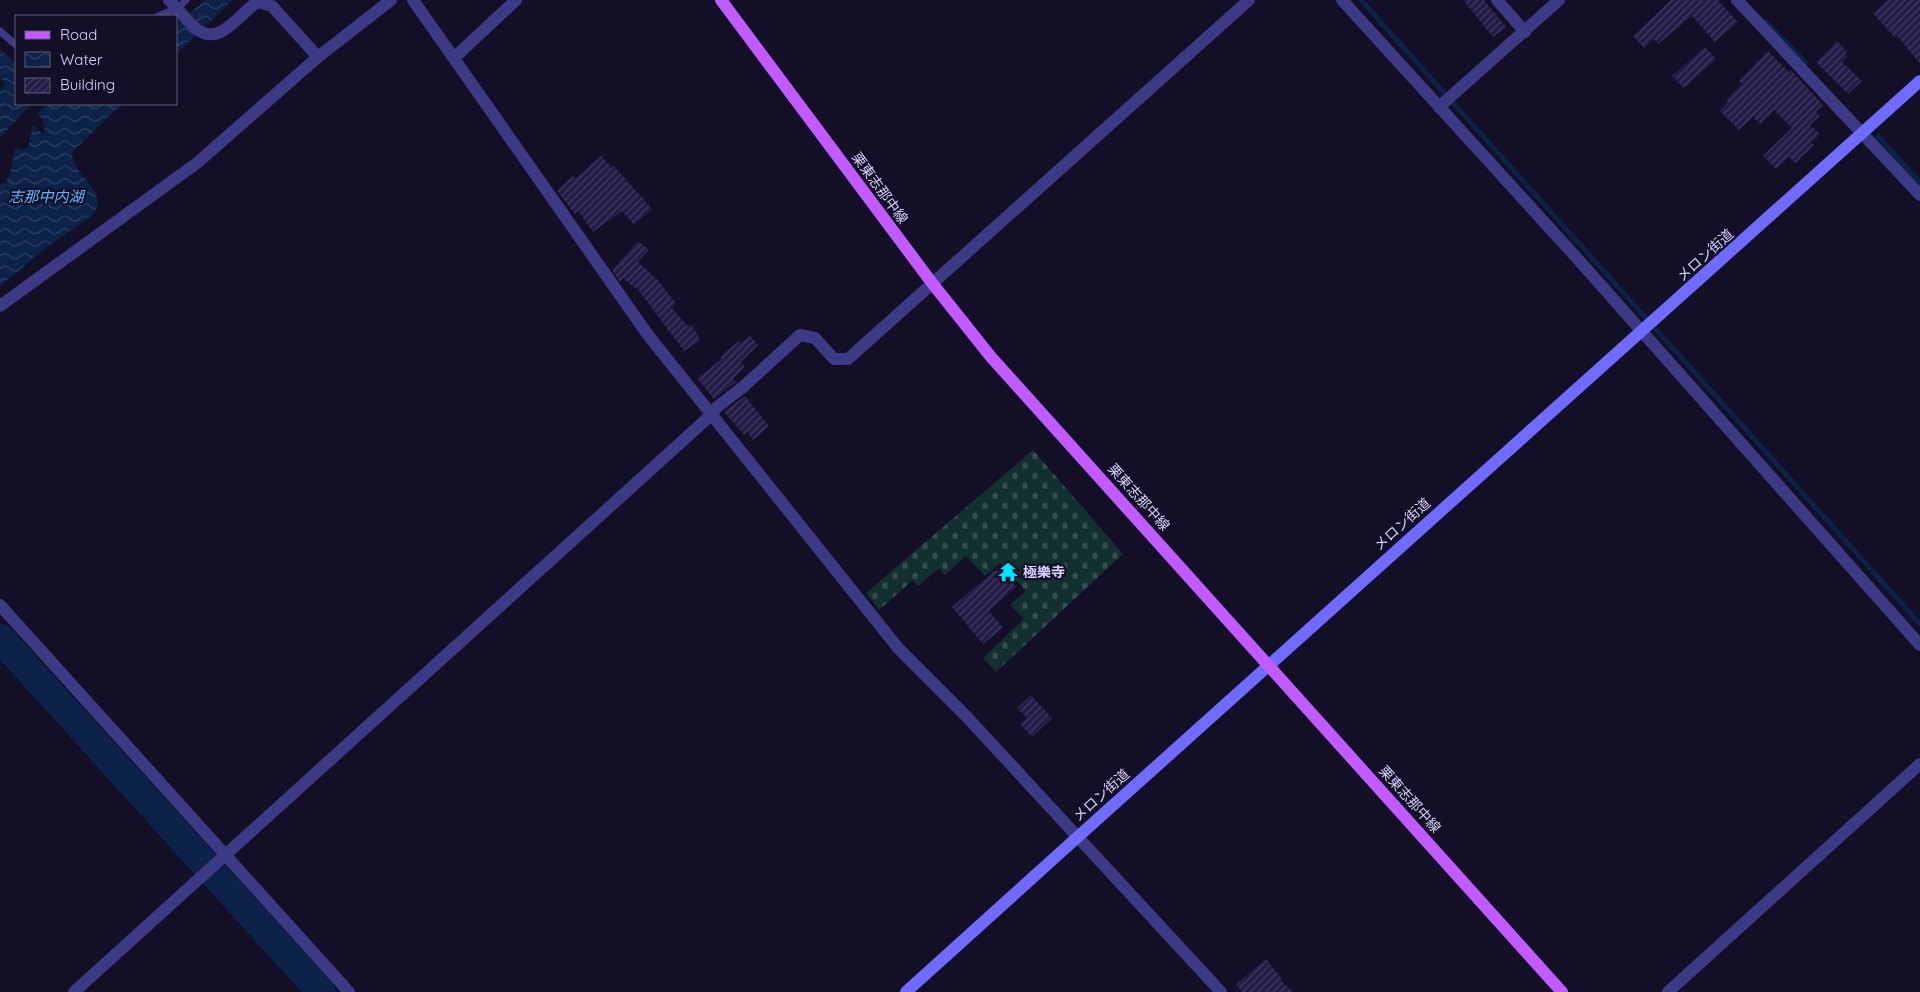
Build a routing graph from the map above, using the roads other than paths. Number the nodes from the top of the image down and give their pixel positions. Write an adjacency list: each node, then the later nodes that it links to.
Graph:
1 (391, 0): 15 (street)
2 (413, 0): 16 (street)
3 (516, 0): 16 (street)
4 (721, 0): 21 (main road, 栗東志那中線)
5 (1249, 0): 21 (street)
6 (1342, 0): 18 (street)
7 (1497, 0): 13 (street)
8 (1559, 0): 13 (street)
9 (1736, 0): 19 (street)
10 (178, 2): 11 (lane); 15 (street)
11 (159, 15)
12 (0, 31): 14 (lane)
13 (1524, 32): 18 (street)
14 (15, 44)
15 (318, 57): 22 (street)
16 (454, 57): 24 (street)
17 (1920, 81): 19 (street, メロン街道)
18 (1443, 104): 23 (street)
19 (1863, 132): 20 (street); 23 (street, メロン街道)
20 (1920, 195)
21 (932, 283): 24 (street); 27 (main road, 栗東志那中線)
22 (0, 306)
23 (1644, 330): 26 (street); 27 (street, メロン街道)
24 (710, 416): 29 (street); 30 (street)
25 (0, 606): 30 (street)
26 (1920, 645)
27 (1269, 663): 29 (street, メロン街道); 35 (main road, 栗東志那中線)
28 (1920, 764): 36 (street)
29 (1077, 838): 33 (street, メロン街道); 34 (street)
30 (225, 854): 31 (street); 32 (street)
31 (74, 992)
32 (349, 992)
33 (906, 992)
34 (1221, 992)
35 (1562, 992)
36 (1668, 992)

